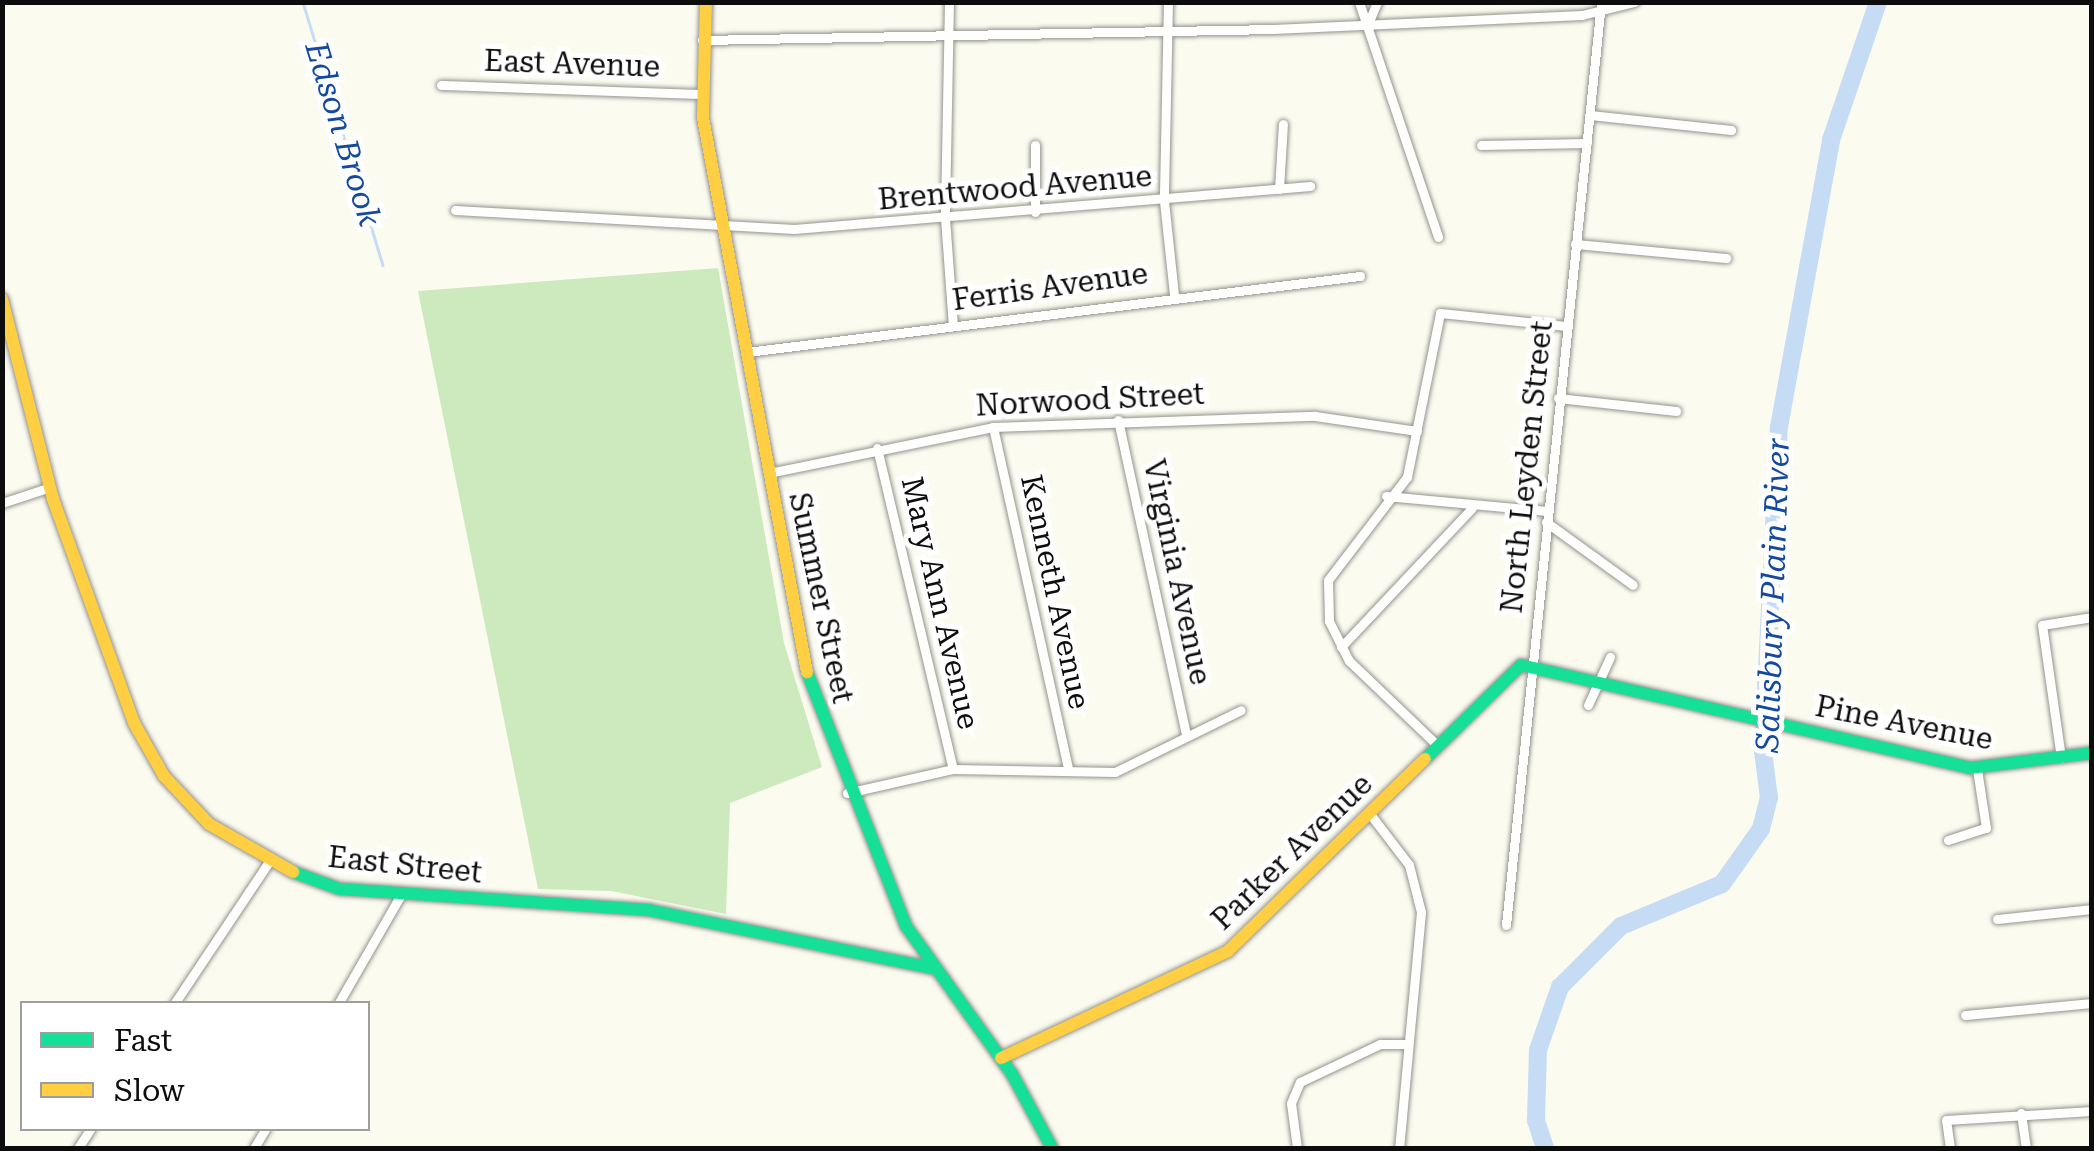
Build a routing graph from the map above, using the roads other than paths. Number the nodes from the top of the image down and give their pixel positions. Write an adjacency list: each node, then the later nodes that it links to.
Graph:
1 (706, 2): 11 (street, Summer Street)
2 (949, 2): 10 (street)
3 (1168, 2): 9 (street)
4 (1359, 2): 8 (street)
5 (1377, 2): 8 (street)
6 (1634, 2): 7 (street)
7 (1600, 8): 8 (street); 14 (street, North Leyden Street)
8 (1367, 26): 9 (street); 27 (street)
9 (1168, 31): 10 (street); 22 (street)
10 (948, 34): 11 (street); 25 (street)
11 (702, 40): 13 (street, Summer Street)
12 (441, 85): 13 (street, East Avenue)
13 (702, 94): 26 (street, Summer Street)
14 (1590, 115): 16 (street); 17 (street, North Leyden Street)
15 (1283, 124): 21 (street)
16 (1731, 130)
17 (1588, 143): 19 (street); 28 (street, North Leyden Street)
18 (1035, 145): 24 (street)
19 (1481, 145)
20 (1310, 186): 21 (street, Brentwood Avenue)
21 (1278, 189): 22 (street, Brentwood Avenue)
22 (1164, 202): 24 (street, Brentwood Avenue); 31 (street)
23 (455, 210): 26 (street, Brentwood Avenue)
24 (1036, 212): 25 (street, Brentwood Avenue)
25 (944, 218): 26 (street, Brentwood Avenue); 33 (street)
26 (723, 229): 35 (street, Summer Street)
27 (1438, 237)
28 (1575, 244): 29 (street); 34 (street, North Leyden Street)
29 (1726, 258)
30 (1360, 276): 31 (street, Ferris Avenue)
31 (1174, 295): 33 (street, Ferris Avenue)
32 (2, 299): 43 (street, East Street)
33 (954, 326): 35 (street, Ferris Avenue)
34 (1566, 326): 36 (street, North Leyden Street); 40 (street)
35 (746, 352): 42 (street, Summer Street)
36 (1558, 398): 37 (street); 47 (street, North Leyden Street)
37 (1676, 411)
38 (1118, 420): 39 (street, Norwood Street); 40 (street, Norwood Street); 56 (street, Virginia Avenue)
39 (993, 427): 41 (street, Norwood Street); 60 (street, Kenneth Avenue)
40 (1417, 431): 44 (street)
41 (877, 448): 42 (street, Norwood Street); 61 (street, Mary Ann Avenue)
42 (769, 473): 63 (street, Summer Street)
43 (50, 487): 45 (street); 66 (street, East Street)
44 (1386, 496): 46 (street); 50 (street)
45 (2, 504)
46 (1472, 508): 47 (street); 50 (street)
47 (1547, 516): 48 (street); 52 (street, North Leyden Street)
48 (1634, 585)
49 (2092, 616): 59 (street)
50 (1341, 646): 57 (street)
51 (1610, 657): 53 (street)
52 (1532, 665): 53 (street, Pine Avenue); 57 (street, Parker Avenue); 70 (street, North Leyden Street)
53 (1599, 681): 54 (street); 62 (street, Pine Avenue)
54 (1588, 705)
55 (1241, 710): 56 (street)
56 (1186, 734): 60 (street)
57 (1436, 744): 64 (street, Parker Avenue)
58 (2092, 754): 59 (street, Pine Avenue)
59 (2061, 758): 62 (street, Pine Avenue)
60 (1068, 768): 61 (street)
61 (953, 769): 63 (street)
62 (1977, 769): 65 (street)
63 (847, 793): 71 (street, Summer Street)
64 (1370, 814): 76 (street); 77 (street, Parker Avenue)
65 (1948, 840)
66 (268, 863): 67 (street, East Street); 72 (street)
67 (400, 896): 71 (street, East Street); 73 (street)
68 (2092, 909): 69 (street)
69 (1997, 919)
70 (1506, 925)
71 (936, 969): 77 (street, Summer Street)
72 (176, 1001)
73 (340, 1001)
74 (2092, 1003): 75 (street)
75 (1965, 1015)
76 (1408, 1044): 81 (street); 82 (street)
77 (1001, 1058): 80 (street, Summer Street)
78 (2092, 1112): 79 (street)
79 (2021, 1114): 83 (street); 84 (street)
80 (1052, 1148)
81 (1297, 1148)
82 (1399, 1148)
83 (1950, 1148)
84 (2026, 1148)

